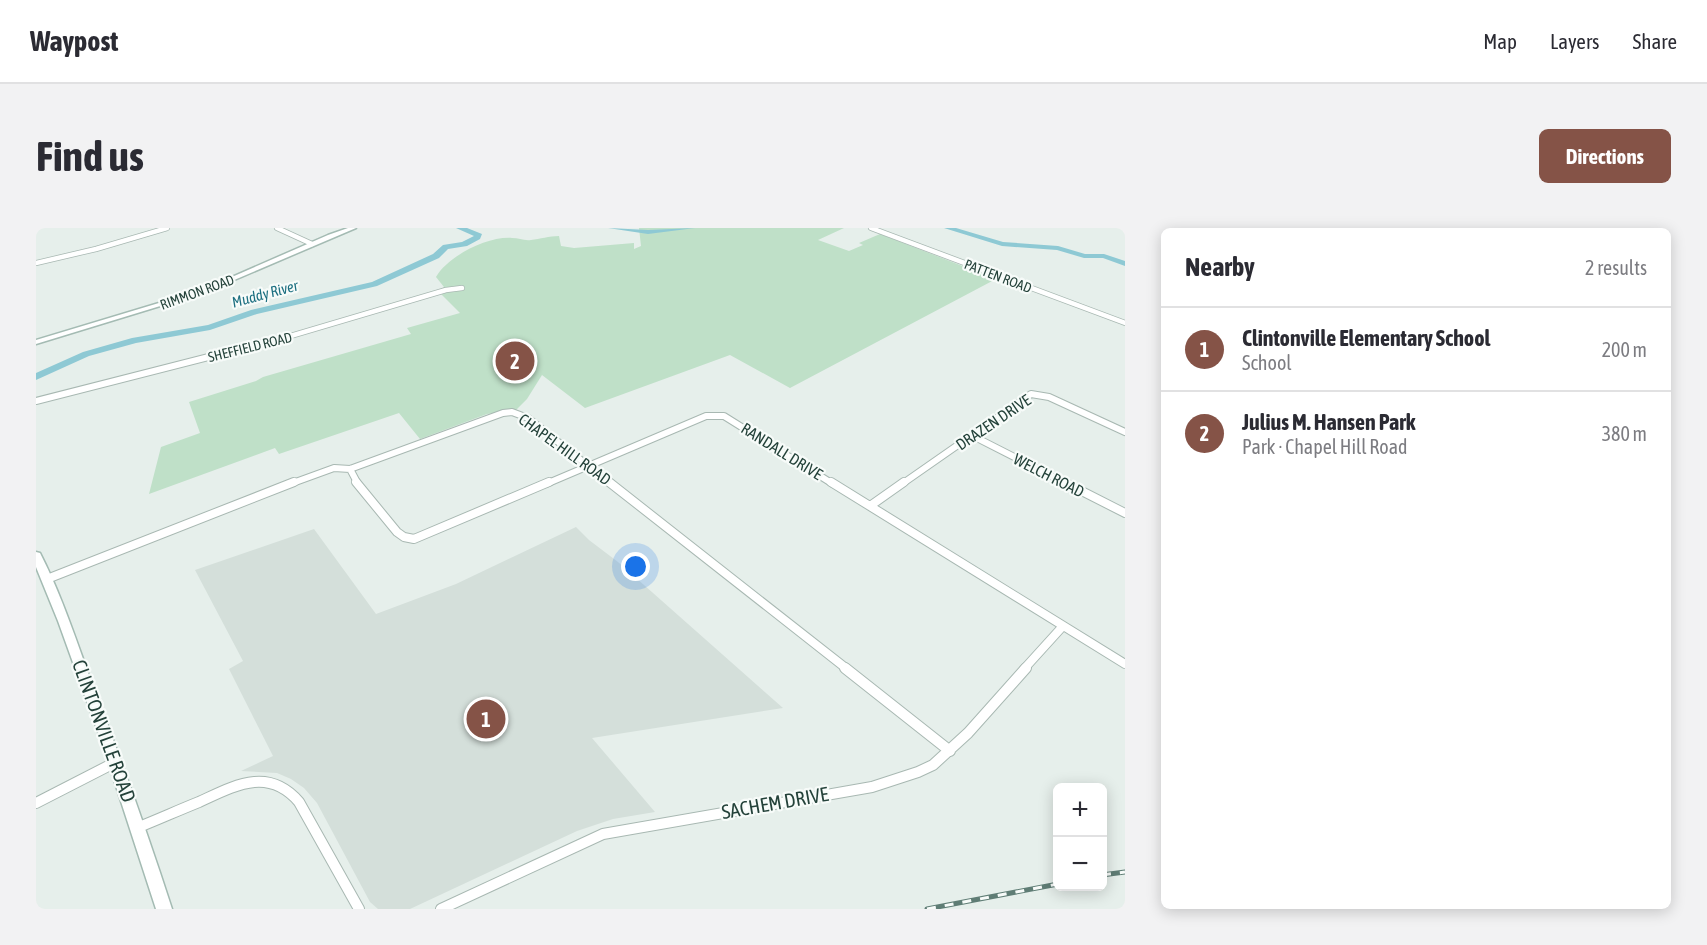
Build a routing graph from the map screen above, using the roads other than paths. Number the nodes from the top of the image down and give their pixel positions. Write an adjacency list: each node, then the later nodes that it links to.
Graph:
1 (167, 228): 6 (street)
2 (278, 228): 5 (street)
3 (353, 228): 5 (street, RIMMON ROAD)
4 (871, 228): 8 (street, PATTEN ROAD)
5 (312, 244): 9 (street, RIMMON ROAD)
6 (36, 263)
7 (462, 288): 10 (street, SHEFFIELD ROAD)
8 (1125, 323)
9 (36, 342)
10 (36, 401)
11 (1125, 432): 12 (street, DRAZEN DRIVE)
12 (973, 436): 15 (street, DRAZEN DRIVE); 16 (street, WELCH ROAD)
13 (590, 466): 14 (street, CHAPEL HILL ROAD); 14 (street, RANDALL DRIVE); 15 (street, RANDALL DRIVE); 21 (street, CHAPEL HILL ROAD)
14 (350, 469): 18 (street, CHAPEL HILL ROAD)
15 (870, 506): 19 (street, RANDALL DRIVE)
16 (1125, 513)
17 (36, 556): 18 (street, CLINTONVILLE ROAD)
18 (42, 574): 22 (street, CLINTONVILLE ROAD)
19 (1062, 626): 20 (street, RANDALL DRIVE); 21 (street, SACHEM DRIVE)
20 (1125, 664)
21 (950, 751): 27 (street, SACHEM DRIVE)
22 (116, 762): 23 (street); 24 (street, CLINTONVILLE ROAD)
23 (36, 803)
24 (139, 827): 25 (street, CLINTONVILLE ROAD); 26 (street)
25 (164, 909)
26 (359, 909)
27 (441, 909)

